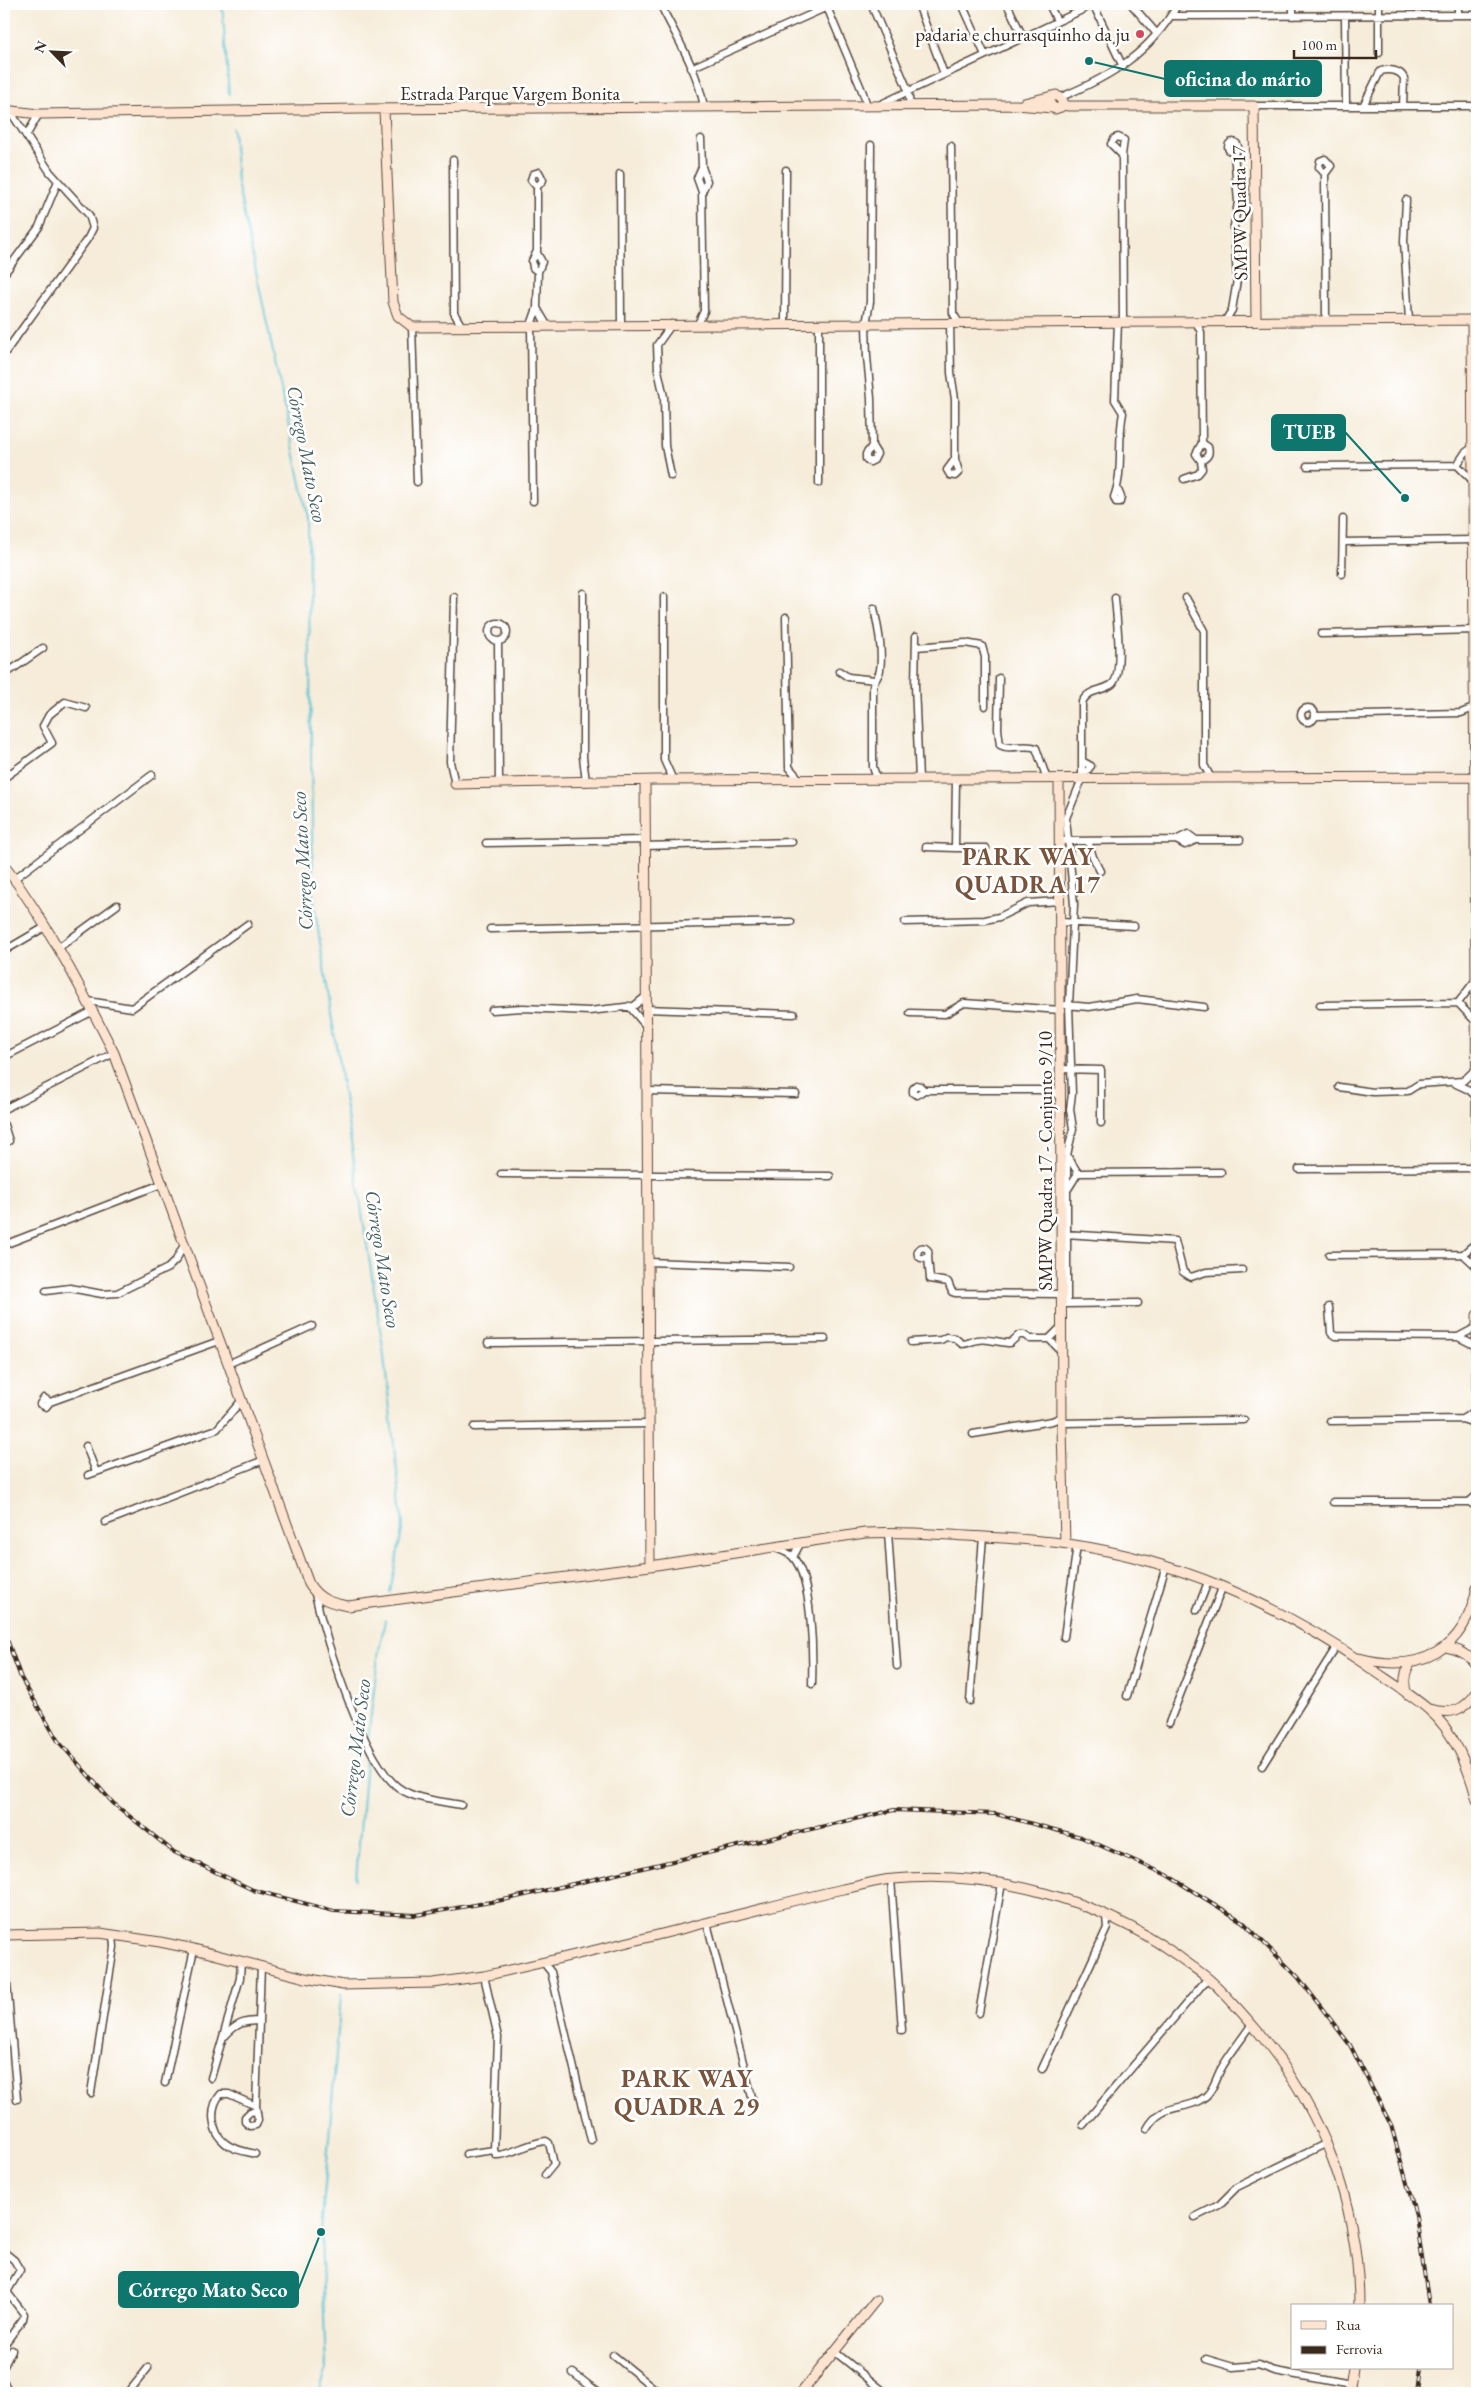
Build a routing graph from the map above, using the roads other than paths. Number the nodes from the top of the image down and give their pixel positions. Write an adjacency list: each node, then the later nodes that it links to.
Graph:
1 (660, 4): 26 (street)
2 (872, 4): 28 (street)
3 (918, 4): 27 (street)
4 (962, 4): 24 (street)
5 (1007, 4): 22 (street)
6 (1049, 4): 20 (street)
7 (1094, 4): 20 (street); 25 (street)
8 (1131, 4): 21 (street)
9 (1178, 4): 16 (street)
10 (1293, 4): 17 (street)
11 (1379, 4): 19 (street)
12 (1458, 4): 14 (street)
13 (831, 5): 26 (street); 39 (street)
14 (1458, 15): 15 (street); 19 (street)
15 (1477, 15)
16 (1171, 16): 17 (street); 21 (street)
17 (1293, 16): 18 (street)
18 (1345, 16): 19 (street); 35 (street)
19 (1379, 17): 23 (street)
20 (1057, 21): 22 (street)
21 (1157, 34): 25 (street)
22 (1022, 37): 24 (street)
23 (1379, 53)
24 (985, 55): 27 (street)
25 (1123, 67): 30 (street)
26 (691, 68): 32 (street)
27 (944, 74): 28 (street)
28 (908, 90): 33 (street); 39 (street)
29 (1051, 97): 30 (street); 31 (street, Estrada Parque Vargem Bonita); 40 (street)
30 (1062, 101): 34 (street); 40 (street)
31 (1016, 105): 33 (street, Estrada Parque Vargem Bonita); 40 (street, Estrada Parque Vargem Bonita)
32 (704, 106): 39 (street, Estrada Parque Vargem Bonita); 41 (street, Estrada Parque Vargem Bonita)
33 (910, 106): 39 (street, Estrada Parque Vargem Bonita)
34 (1254, 106): 35 (street); 70 (street, SMPW Quadra 17)
35 (1346, 106): 36 (street)
36 (1363, 106): 37 (street); 37 (street)
37 (1403, 106): 38 (street)
38 (1477, 106)
39 (871, 107)
40 (1053, 108)
41 (384, 110): 43 (street, Estrada Parque Vargem Bonita); 87 (street)
42 (7, 111): 43 (street, Estrada Parque Vargem Bonita); 44 (street)
43 (39, 114): 44 (street)
44 (26, 136): 54 (street)
45 (701, 139): 62 (street)
46 (871, 145): 81 (street)
47 (951, 146): 64 (street)
48 (1234, 152): 61 (street)
49 (1122, 155): 71 (street)
50 (453, 160): 63 (street)
51 (786, 170): 79 (street)
52 (620, 174): 75 (street)
53 (1324, 174): 66 (street)
54 (58, 181): 59 (street); 90 (street)
55 (537, 187): 57 (street)
56 (1406, 200): 67 (street)
57 (537, 253): 58 (street); 58 (street)
58 (538, 272): 60 (street)
59 (4, 274)
60 (537, 308): 83 (street); 84 (street)
61 (1232, 310): 68 (street); 69 (street)
62 (704, 311): 77 (street); 78 (street)
63 (454, 313): 82 (street); 86 (street)
64 (953, 313): 74 (street); 74 (street)
65 (1475, 318): 67 (street); 91 (street)
66 (1326, 319): 67 (street); 70 (street)
67 (1409, 320)
68 (1225, 321): 69 (street); 73 (street)
69 (1241, 321): 70 (street)
70 (1256, 321)
71 (1121, 322): 72 (street); 74 (street); 105 (street)
72 (1196, 322): 73 (street); 88 (street)
73 (1207, 322): 88 (street)
74 (951, 323): 81 (street); 95 (street)
75 (620, 324): 84 (street); 85 (street)
76 (672, 324): 77 (street); 85 (street); 89 (street)
77 (698, 324): 78 (street)
78 (709, 324): 79 (street)
79 (785, 324): 80 (street)
80 (819, 324): 81 (street); 104 (street)
81 (866, 324): 93 (street)
82 (461, 325): 83 (street); 86 (street)
83 (531, 325): 84 (street); 106 (street)
84 (548, 325)
85 (654, 325): 89 (street)
86 (448, 326): 87 (street)
87 (412, 327): 103 (street)
88 (1201, 332): 92 (street)
89 (660, 338): 100 (street)
90 (4, 354)
91 (1475, 381): 94 (street)
92 (1202, 443): 96 (street); 96 (street)
93 (872, 446)
94 (1473, 447): 97 (street); 99 (street)
95 (955, 459)
96 (1201, 461): 101 (street)
97 (1457, 465): 98 (street); 102 (street)
98 (1307, 466)
99 (1475, 470): 102 (street)
100 (671, 476)
101 (1184, 479)
102 (1473, 481): 108 (street)
103 (417, 482)
104 (819, 483)
105 (1118, 490)
106 (532, 502)
107 (1343, 519): 109 (street)
108 (1474, 538): 109 (street); 110 (street)
109 (1343, 542): 111 (street)
110 (1475, 557): 119 (street)
111 (1342, 574)
112 (583, 593): 156 (street)
113 (454, 597): 158 (street)
114 (664, 597): 135 (street)
115 (1115, 598): 140 (street)
116 (1186, 598): 136 (street)
117 (874, 608): 128 (street)
118 (786, 617): 137 (street)
119 (1476, 630): 120 (street); 130 (street)
120 (1321, 634)
121 (916, 636): 123 (street)
122 (498, 641): 157 (street)
123 (916, 647): 129 (street); 147 (street)
124 (43, 648): 126 (street)
125 (839, 670): 128 (street)
126 (4, 675)
127 (999, 678): 149 (street)
128 (874, 680): 138 (street)
129 (986, 706)
130 (1476, 707): 132 (street); 134 (street)
131 (86, 708): 142 (street)
132 (1461, 713): 133 (street); 134 (street)
133 (1316, 716)
134 (1476, 721): 141 (street)
135 (664, 760): 151 (street); 152 (street)
136 (1204, 765): 143 (street); 144 (street)
137 (789, 767): 153 (street); 154 (street)
138 (873, 767): 145 (street); 146 (street)
139 (152, 775): 173 (street)
140 (1082, 776): 143 (street); 150 (street); 163 (street)
141 (1474, 777): 144 (street); 159 (street)
142 (4, 778)
143 (1196, 778): 144 (street)
144 (1211, 778)
145 (867, 779): 146 (street); 154 (street)
146 (877, 779): 147 (street)
147 (919, 779): 148 (street)
148 (956, 779): 149 (street); 169 (street)
149 (1046, 779): 150 (street)
150 (1059, 779): 163 (street, SMPW Quadra 17 - Conjunto 9/10)
151 (656, 780): 152 (street); 155 (street)
152 (673, 780): 153 (street)
153 (780, 780): 154 (street)
154 (800, 780)
155 (645, 781): 156 (street); 167 (street)
156 (586, 782): 157 (street)
157 (500, 783): 158 (street)
158 (455, 784)
159 (1476, 797): 187 (street)
160 (1176, 840): 161 (street); 161 (street); 164 (street)
161 (1196, 840): 162 (street)
162 (1240, 840)
163 (1063, 841): 164 (street); 174 (street, SMPW Quadra 17 - Conjunto 9/10); 179 (street)
164 (1088, 841): 172 (street)
165 (792, 842): 167 (street)
166 (486, 843): 167 (street)
167 (644, 843): 182 (street)
168 (926, 848): 169 (street)
169 (954, 848): 170 (street)
170 (986, 848)
171 (4, 865): 173 (street)
172 (1100, 870)
173 (14, 879): 181 (street)
174 (1060, 901): 177 (street); 178 (street, SMPW Quadra 17 - Conjunto 9/10)
175 (117, 905): 185 (street)
176 (791, 922): 182 (street)
177 (905, 922)
178 (1060, 922): 179 (street); 193 (street, SMPW Quadra 17 - Conjunto 9/10)
179 (1073, 923): 183 (street); 193 (street)
180 (248, 924): 189 (street)
181 (45, 926): 185 (street); 186 (street)
182 (645, 926): 184 (street); 188 (street)
183 (1134, 926)
184 (490, 929)
185 (58, 948): 189 (street)
186 (4, 952)
187 (1475, 980): 190 (street); 200 (street)
188 (645, 997): 192 (street); 195 (street)
189 (88, 1001): 196 (street)
190 (1458, 1003): 191 (street); 200 (street)
191 (1320, 1005)
192 (629, 1006): 197 (street); 201 (street)
193 (1063, 1007): 194 (street); 198 (street); 205 (street, SMPW Quadra 17 - Conjunto 9/10); 206 (street)
194 (1204, 1007)
195 (645, 1009): 199 (street); 201 (street)
196 (93, 1010): 202 (street); 203 (street)
197 (492, 1010)
198 (910, 1013)
199 (794, 1014)
200 (1475, 1021): 204 (street)
201 (646, 1026): 212 (street)
202 (114, 1053): 216 (street); 232 (street)
203 (4, 1057)
204 (1476, 1068): 208 (street); 214 (street)
205 (1061, 1069): 206 (street); 207 (street, SMPW Quadra 17 - Conjunto 9/10)
206 (1072, 1069): 218 (street); 222 (street)
207 (1061, 1082): 211 (street); 215 (street, SMPW Quadra 17 - Conjunto 9/10)
208 (1455, 1083): 209 (street); 214 (street)
209 (1339, 1087)
210 (924, 1090): 211 (street)
211 (1052, 1090): 215 (street)
212 (647, 1091): 213 (street); 230 (street)
213 (796, 1094)
214 (1477, 1097): 217 (street)
215 (1062, 1099): 222 (street, SMPW Quadra 17 - Conjunto 9/10)
216 (4, 1109)
217 (1477, 1121): 220 (street)
218 (1101, 1123)
219 (4, 1125): 221 (street)
220 (1477, 1137): 223 (street)
221 (8, 1141)
222 (1064, 1153): 227 (street); 234 (street); 235 (street, SMPW Quadra 17 - Conjunto 9/10)
223 (1477, 1163)
224 (1477, 1168): 225 (street)
225 (1299, 1169)
226 (1221, 1172): 227 (street)
227 (1078, 1173): 234 (street)
228 (501, 1174): 229 (street)
229 (630, 1174): 230 (street); 233 (street)
230 (648, 1174): 231 (street); 233 (street)
231 (830, 1176)
232 (164, 1184): 239 (street); 240 (street)
233 (648, 1187): 245 (street)
234 (1068, 1189): 235 (street); 237 (street)
235 (1061, 1198): 237 (street, SMPW Quadra 17 - Conjunto 9/10)
236 (1477, 1230): 238 (street)
237 (1065, 1234): 248 (street); 249 (street, SMPW Quadra 17 - Conjunto 9/10); 252 (street)
238 (1477, 1242): 241 (street); 244 (street)
239 (185, 1243): 250 (street); 261 (street)
240 (4, 1245)
241 (1463, 1254): 242 (street); 247 (street)
242 (1329, 1255)
243 (928, 1258): 249 (street)
244 (1477, 1261)
245 (648, 1262): 246 (street); 262 (street)
246 (790, 1267)
247 (1477, 1267)
248 (1242, 1270)
249 (1058, 1290): 252 (street, SMPW Quadra 17 - Conjunto 9/10)
250 (46, 1291)
251 (1138, 1302): 252 (street)
252 (1064, 1304): 256 (street, SMPW Quadra 17 - Conjunto 9/10)
253 (1329, 1307): 258 (street)
254 (1477, 1315): 257 (street)
255 (312, 1326): 267 (street)
256 (1062, 1326): 260 (street); 266 (street, SMPW Quadra 17 - Conjunto 9/10)
257 (1477, 1326): 258 (street); 265 (street)
258 (1458, 1337): 265 (street)
259 (825, 1339): 262 (street)
260 (1049, 1339): 263 (street); 266 (street)
261 (219, 1341): 267 (street); 271 (street)
262 (648, 1341): 264 (street); 278 (street)
263 (911, 1342)
264 (488, 1343)
265 (1476, 1346): 268 (street)
266 (1062, 1352): 277 (street, SMPW Quadra 17 - Conjunto 9/10)
267 (228, 1364): 270 (street)
268 (1477, 1374): 269 (street)
269 (1477, 1388)
270 (242, 1400): 283 (street); 284 (street)
271 (50, 1402)
272 (1477, 1410): 273 (street)
273 (1462, 1419): 276 (street); 279 (street)
274 (1244, 1420): 277 (street)
275 (1052, 1421): 277 (street); 277 (street); 281 (street)
276 (1330, 1421)
277 (1062, 1423): 293 (street, SMPW Quadra 17 - Conjunto 9/10)
278 (648, 1424): 280 (street); 298 (street)
279 (1477, 1424)
280 (474, 1427)
281 (973, 1434)
282 (86, 1446): 284 (street)
283 (264, 1460): 290 (street); 303 (street)
284 (96, 1472): 285 (street)
285 (88, 1475)
286 (1477, 1495): 288 (street)
287 (1333, 1502): 288 (street)
288 (1469, 1502): 289 (street)
289 (1477, 1508)
290 (105, 1522)
291 (888, 1532): 292 (street); 294 (street); 310 (street)
292 (984, 1537): 293 (street); 316 (street)
293 (1065, 1543): 295 (street)
294 (800, 1544): 296 (street); 297 (street)
295 (1077, 1545): 299 (street); 305 (street)
296 (774, 1548): 297 (street); 298 (street)
297 (793, 1558): 312 (street)
298 (650, 1566): 303 (street)
299 (1166, 1566): 300 (street); 315 (street)
300 (1208, 1582): 302 (street); 304 (street)
301 (1477, 1587): 307 (street)
302 (1222, 1588): 306 (street); 318 (street)
303 (315, 1594): 321 (street)
304 (1197, 1610)
305 (1064, 1637)
306 (1337, 1646): 308 (street); 319 (street)
307 (1445, 1647): 309 (street); 311 (street)
308 (1354, 1657): 309 (street); 314 (street)
309 (1410, 1664): 314 (street)
310 (897, 1666)
311 (1477, 1667)
312 (812, 1684)
313 (1477, 1692): 317 (street)
314 (1408, 1694): 317 (street)
315 (1127, 1696)
316 (970, 1701)
317 (1429, 1709): 320 (street)
318 (1169, 1723)
319 (1262, 1766)
320 (1477, 1800)
321 (462, 1805)
322 (891, 1879): 323 (street); 326 (street); 342 (street)
323 (1002, 1884): 324 (street); 339 (street)
324 (1106, 1916): 325 (street); 327 (street)
325 (1118, 1922): 327 (street); 338 (street)
326 (707, 1923): 332 (street); 349 (street)
327 (1107, 1928): 344 (street)
328 (4, 1935): 329 (street)
329 (114, 1935): 331 (street); 347 (street)
330 (4, 1948): 348 (street)
331 (194, 1949): 333 (street); 346 (street)
332 (555, 1959): 334 (street); 336 (street)
333 (241, 1961): 335 (street); 343 (street)
334 (543, 1962): 336 (street); 337 (street)
335 (261, 1966): 337 (street); 340 (street)
336 (550, 1972): 352 (street)
337 (484, 1976): 354 (street)
338 (1208, 1978): 341 (street); 350 (street)
339 (979, 2013)
340 (259, 2021): 343 (street); 355 (street)
341 (1252, 2024): 351 (street); 353 (street)
342 (902, 2030)
343 (224, 2036): 345 (street)
344 (1042, 2069)
345 (211, 2078)
346 (165, 2083)
347 (91, 2093)
348 (17, 2099)
349 (754, 2105)
350 (1083, 2125)
351 (1147, 2129)
352 (591, 2140)
353 (1327, 2143): 358 (street); 361 (street)
354 (494, 2150): 356 (street); 357 (street)
355 (254, 2154)
356 (466, 2154)
357 (545, 2175)
358 (1195, 2217)
359 (4, 2252): 362 (street)
360 (876, 2300): 364 (street)
361 (1359, 2304)
362 (4, 2345)
363 (12, 2350): 367 (street)
364 (835, 2352): 377 (street); 378 (street)
365 (613, 2355): 376 (street)
366 (1206, 2359): 372 (street)
367 (4, 2366)
368 (148, 2368): 374 (street)
369 (1353, 2370): 372 (street)
370 (573, 2373): 375 (street)
371 (4, 2382): 373 (street)
372 (1350, 2389)
373 (9, 2393)
374 (128, 2393)
375 (599, 2393)
376 (660, 2393)
377 (801, 2393)
378 (886, 2393)

